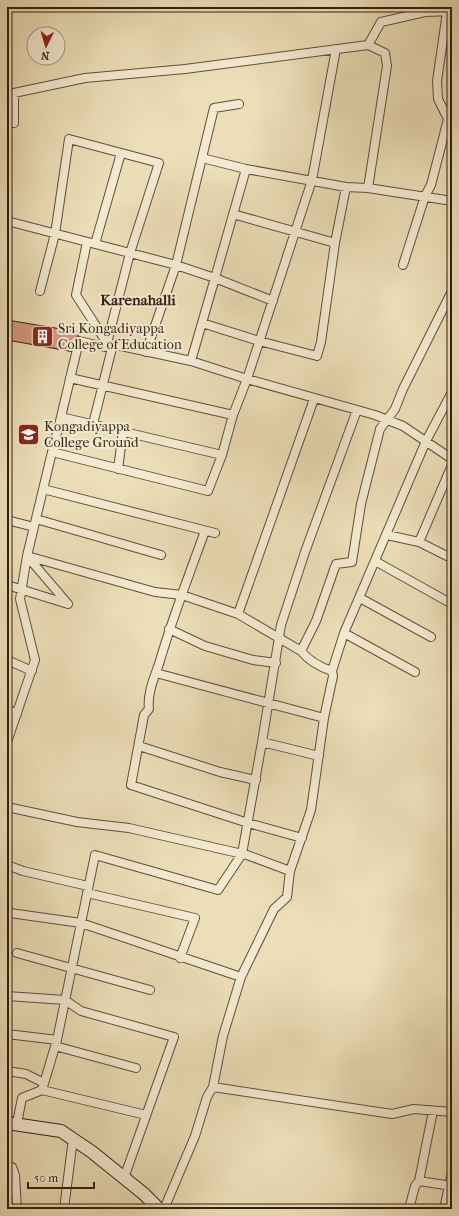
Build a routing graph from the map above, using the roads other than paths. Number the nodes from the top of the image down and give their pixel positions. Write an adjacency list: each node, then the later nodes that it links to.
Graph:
1 (450, 11): 2 (street); 5 (street)
2 (368, 45): 3 (street); 13 (street)
3 (336, 49): 7 (street); 11 (street)
4 (239, 104): 9 (street)
5 (442, 108): 6 (street); 14 (street)
6 (452, 110)
7 (7, 123)
8 (121, 153): 19 (street); 20 (street); 22 (street)
9 (202, 158): 10 (street); 23 (street)
10 (246, 169): 11 (street); 16 (street)
11 (312, 180): 12 (street); 18 (street)
12 (346, 187): 13 (street); 21 (street)
13 (368, 188): 14 (street)
14 (425, 196): 15 (street); 24 (street)
15 (452, 201)
16 (233, 214): 18 (street); 25 (street)
17 (7, 221): 19 (street)
18 (296, 230): 21 (street); 28 (street)
19 (55, 234): 20 (street); 26 (street)
20 (91, 243): 22 (street); 31 (street)
21 (336, 243): 30 (street)
22 (130, 253): 23 (street); 31 (street)
23 (176, 265): 25 (street); 32 (street)
24 (403, 265)
25 (215, 278): 28 (street); 29 (street)
26 (40, 291)
27 (452, 291): 42 (street)
28 (273, 301): 30 (street)
29 (202, 323): 30 (street); 33 (street)
30 (259, 341): 35 (street)
31 (110, 343): 32 (street); 34 (street); 36 (street)
32 (146, 352): 33 (street)
33 (191, 361): 35 (street)
34 (70, 378): 36 (street); 41 (street)
35 (247, 379): 38 (street); 40 (street)
36 (103, 386): 40 (street); 43 (street)
37 (452, 392): 45 (street)
38 (314, 399): 39 (street); 67 (street)
39 (357, 410): 42 (street); 71 (street)
40 (233, 415): 47 (street)
41 (60, 417): 43 (street); 46 (street)
42 (387, 420): 45 (street); 72 (street)
43 (93, 424): 44 (street)
44 (123, 431): 47 (street); 50 (street)
45 (426, 441): 48 (street); 56 (street)
46 (52, 452): 50 (street); 51 (street)
47 (222, 456): 50 (street)
48 (452, 459)
49 (452, 465): 57 (street)
50 (118, 469)
51 (43, 489): 53 (street); 54 (street)
52 (7, 520): 53 (street)
53 (35, 523): 58 (street); 59 (street)
54 (205, 531): 55 (street); 64 (street)
55 (215, 533)
56 (387, 535): 57 (street); 61 (street)
57 (419, 542): 60 (street)
58 (161, 555)
59 (27, 556): 63 (street); 63 (street); 64 (street)
60 (452, 556)
61 (375, 561): 65 (street); 66 (street)
62 (7, 585): 63 (street)
63 (22, 589): 75 (street)
64 (182, 595): 67 (street); 68 (street)
65 (360, 598): 69 (street); 70 (street)
66 (452, 604)
67 (238, 614): 71 (street)
68 (169, 629): 74 (street); 78 (street)
69 (344, 633): 76 (street); 77 (street)
70 (431, 637)
71 (280, 638): 72 (street); 74 (street)
72 (301, 651): 76 (street)
73 (7, 660): 75 (street)
74 (276, 663): 79 (street)
75 (32, 670): 81 (street)
76 (332, 671): 82 (street)
77 (415, 672)
78 (156, 673): 79 (street); 85 (street)
79 (269, 704): 82 (street); 84 (street)
80 (7, 709): 81 (street)
81 (17, 714): 83 (street)
82 (324, 718): 86 (street)
83 (7, 742)
84 (262, 742): 86 (street); 87 (street)
85 (139, 746): 87 (street); 89 (street)
86 (319, 756): 90 (street)
87 (256, 780): 89 (street)
88 (7, 807): 91 (street)
89 (248, 823): 90 (street); 91 (street)
90 (302, 838): 93 (street)
91 (242, 854): 93 (street); 94 (street)
92 (7, 864): 94 (street)
93 (290, 871): 100 (street)
94 (88, 889): 96 (street); 98 (street)
95 (10, 913): 96 (street)
96 (81, 923): 98 (street); 99 (street)
97 (17, 954): 99 (street)
98 (180, 958): 100 (street)
99 (72, 967): 101 (street); 103 (street)
100 (241, 977): 109 (street)
101 (150, 990)
102 (7, 996): 103 (street)
103 (65, 1000): 105 (street); 112 (street)
104 (7, 1034): 105 (street)
105 (56, 1043): 106 (street); 108 (street)
106 (136, 1068)
107 (7, 1071): 108 (street)
108 (43, 1086): 112 (street); 113 (street)
109 (213, 1087): 110 (street); 123 (street)
110 (433, 1111): 111 (street); 118 (street)
111 (452, 1112)
112 (146, 1115): 117 (street)
113 (12, 1123): 114 (street)
114 (74, 1140): 117 (street); 121 (street)
115 (7, 1167): 120 (street)
116 (452, 1172): 119 (street)
117 (124, 1178): 122 (street)
118 (419, 1181): 119 (street); 124 (street)
119 (450, 1186): 125 (street)
120 (17, 1209)
121 (64, 1209)
122 (159, 1209)
123 (164, 1209)
124 (409, 1209)
125 (444, 1209)

